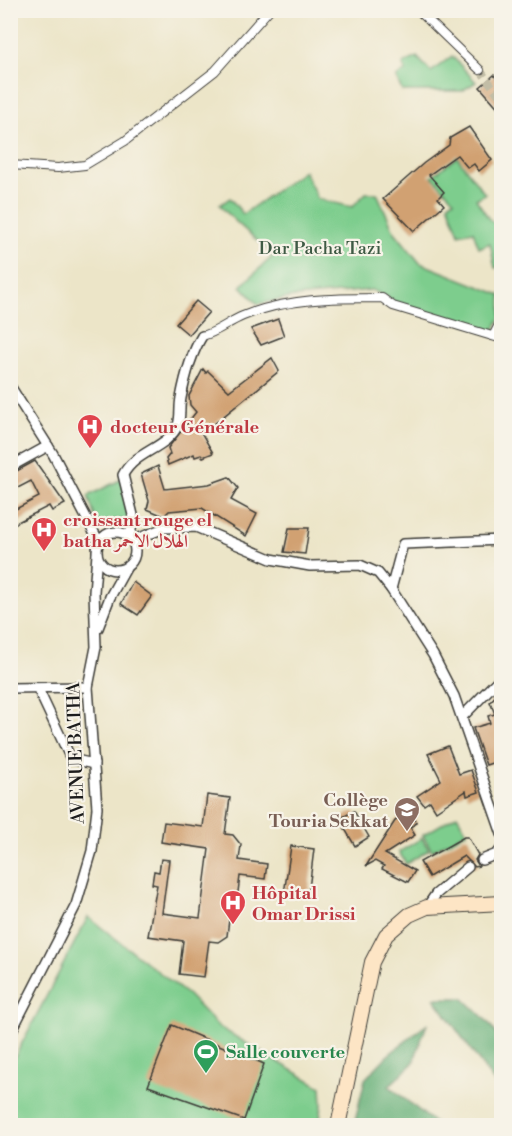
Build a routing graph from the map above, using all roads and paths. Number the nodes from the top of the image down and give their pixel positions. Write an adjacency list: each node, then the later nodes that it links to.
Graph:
1 (269, 10): 4 (street)
2 (418, 10): 3 (street)
3 (480, 70)
4 (10, 165)
5 (501, 319): 7 (street)
6 (202, 336): 7 (street); 11 (street)
7 (497, 338)
8 (10, 386): 9 (street)
9 (48, 446): 10 (street); 13 (street)
10 (10, 467)
11 (131, 539): 13 (street); 15 (street); 16 (street)
12 (501, 540): 16 (street)
13 (99, 542): 14 (street)
14 (97, 554): 15 (street); 17 (street, AVENUE BATHA)
15 (126, 568): 17 (street, AVENUE BATHA)
16 (392, 589): 22 (street)
17 (96, 633): 19 (street, AVENUE BATHA)
18 (501, 676): 22 (street)
19 (88, 687): 21 (street); 23 (street, AVENUE BATHA)
20 (10, 688): 21 (street)
21 (38, 689): 23 (street)
22 (462, 717): 24 (street)
23 (94, 764): 30 (street, AVENUE BATHA)
24 (501, 834)
25 (501, 848): 26 (street)
26 (482, 861)
27 (468, 867): 29 (street)
28 (501, 903): 29 (main road)
29 (427, 907): 31 (main road)
30 (10, 1034)
31 (338, 1125)

